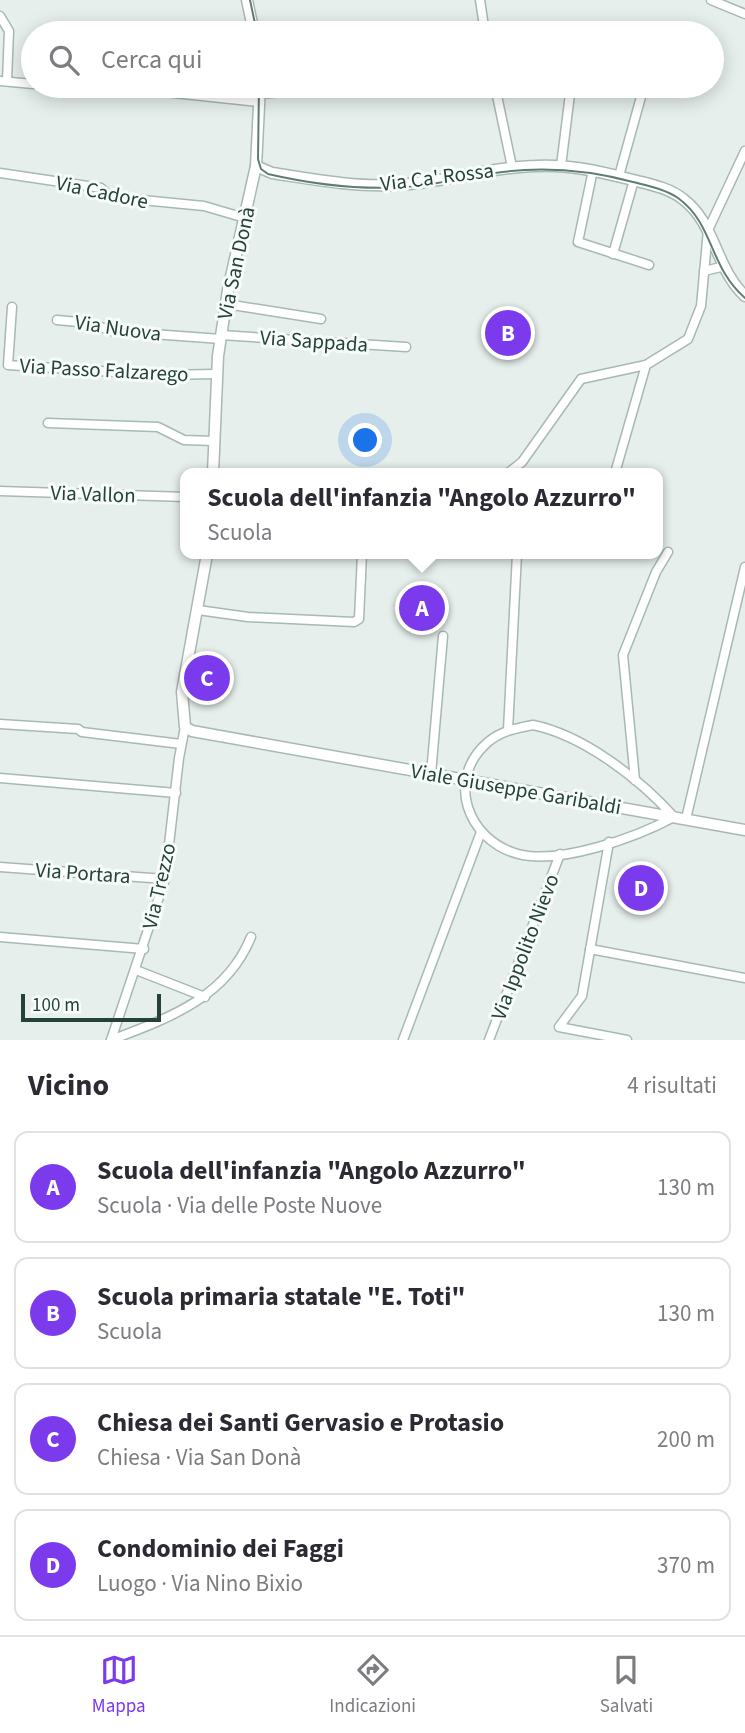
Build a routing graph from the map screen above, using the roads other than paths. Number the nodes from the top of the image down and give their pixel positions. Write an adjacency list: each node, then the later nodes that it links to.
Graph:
1 (247, 0): 6 (street)
2 (480, 0): 7 (street)
3 (711, 0): 4 (street)
4 (745, 14)
5 (0, 16): 8 (street)
6 (251, 21)
7 (483, 21)
8 (4, 81)
9 (260, 98): 14 (street, Via San Donà)
10 (498, 98): 16 (street)
11 (570, 98): 15 (street)
12 (642, 98): 19 (street)
13 (745, 151): 22 (street)
14 (256, 166): 16 (street, Via Ca' Rossa); 21 (street, Via San Donà)
15 (561, 166): 16 (street, Via Ca' Rossa); 17 (street, Via Ca' Rossa)
16 (512, 167)
17 (593, 170): 19 (street, Via Ca' Rossa); 23 (street)
18 (0, 173): 21 (street, Via Cadore)
19 (619, 176): 20 (street, Via Ca' Rossa)
20 (634, 180): 22 (street, Via Ca' Rossa); 23 (street)
21 (245, 218): 28 (street, Via San Donà)
22 (708, 230): 25 (street, Via Ca' Rossa); 26 (street)
23 (613, 254): 24 (street)
24 (649, 265)
25 (721, 267): 26 (street); 27 (street, Via Ca' Rossa)
26 (704, 271): 34 (street)
27 (745, 296)
28 (226, 304): 30 (street); 32 (street, Via San Donà)
29 (12, 307): 35 (street, Via Passo Falzarego)
30 (321, 319)
31 (57, 320): 32 (street, Via Nuova)
32 (221, 337): 33 (street, Via Sappada); 35 (street, Via San Donà)
33 (406, 347)
34 (646, 365): 38 (street); 42 (street)
35 (216, 374): 37 (street, Via San Donà)
36 (48, 423): 37 (street)
37 (215, 441): 39 (street, Via San Donà)
38 (522, 462): 40 (street); 41 (street)
39 (213, 468)
40 (514, 468)
41 (521, 468)
42 (616, 468)
43 (0, 491): 44 (street, Via Vallon)
44 (180, 497)
45 (668, 552): 59 (street)
46 (206, 559): 50 (street)
47 (362, 559): 50 (street)
48 (517, 559): 54 (street)
49 (745, 567): 62 (street)
50 (198, 610): 53 (street)
51 (443, 636): 56 (street)
52 (0, 724): 55 (street)
53 (185, 727): 55 (street, Via Trezzo); 56 (street, Viale Giuseppe Garibaldi)
54 (509, 730): 58 (street); 59 (street)
55 (181, 744): 60 (street, Via Trezzo)
56 (431, 774): 58 (street, Viale Giuseppe Garibaldi)
57 (0, 778): 60 (street)
58 (464, 780): 61 (street, Viale Giuseppe Garibaldi); 64 (street)
59 (635, 780): 61 (street)
60 (176, 793): 68 (street, Via Trezzo)
61 (674, 817): 62 (street, Viale Giuseppe Garibaldi); 65 (street)
62 (686, 819): 63 (street, Viale Giuseppe Garibaldi)
63 (745, 830)
64 (481, 832): 66 (street); 78 (street)
65 (609, 842): 66 (street); 72 (street)
66 (561, 854): 79 (street, Via Ippolito Nievo)
67 (0, 867): 68 (street, Via Portara)
68 (165, 878): 71 (street, Via Trezzo)
69 (0, 937): 71 (street)
70 (251, 937): 75 (street)
71 (144, 949): 73 (street, Via Trezzo)
72 (590, 949): 74 (street); 76 (street)
73 (136, 970): 75 (street); 77 (street, Via Trezzo)
74 (745, 978)
75 (205, 997): 77 (street)
76 (585, 1036): 80 (street)
77 (111, 1040)
78 (403, 1040)
79 (489, 1040)
80 (627, 1040)

